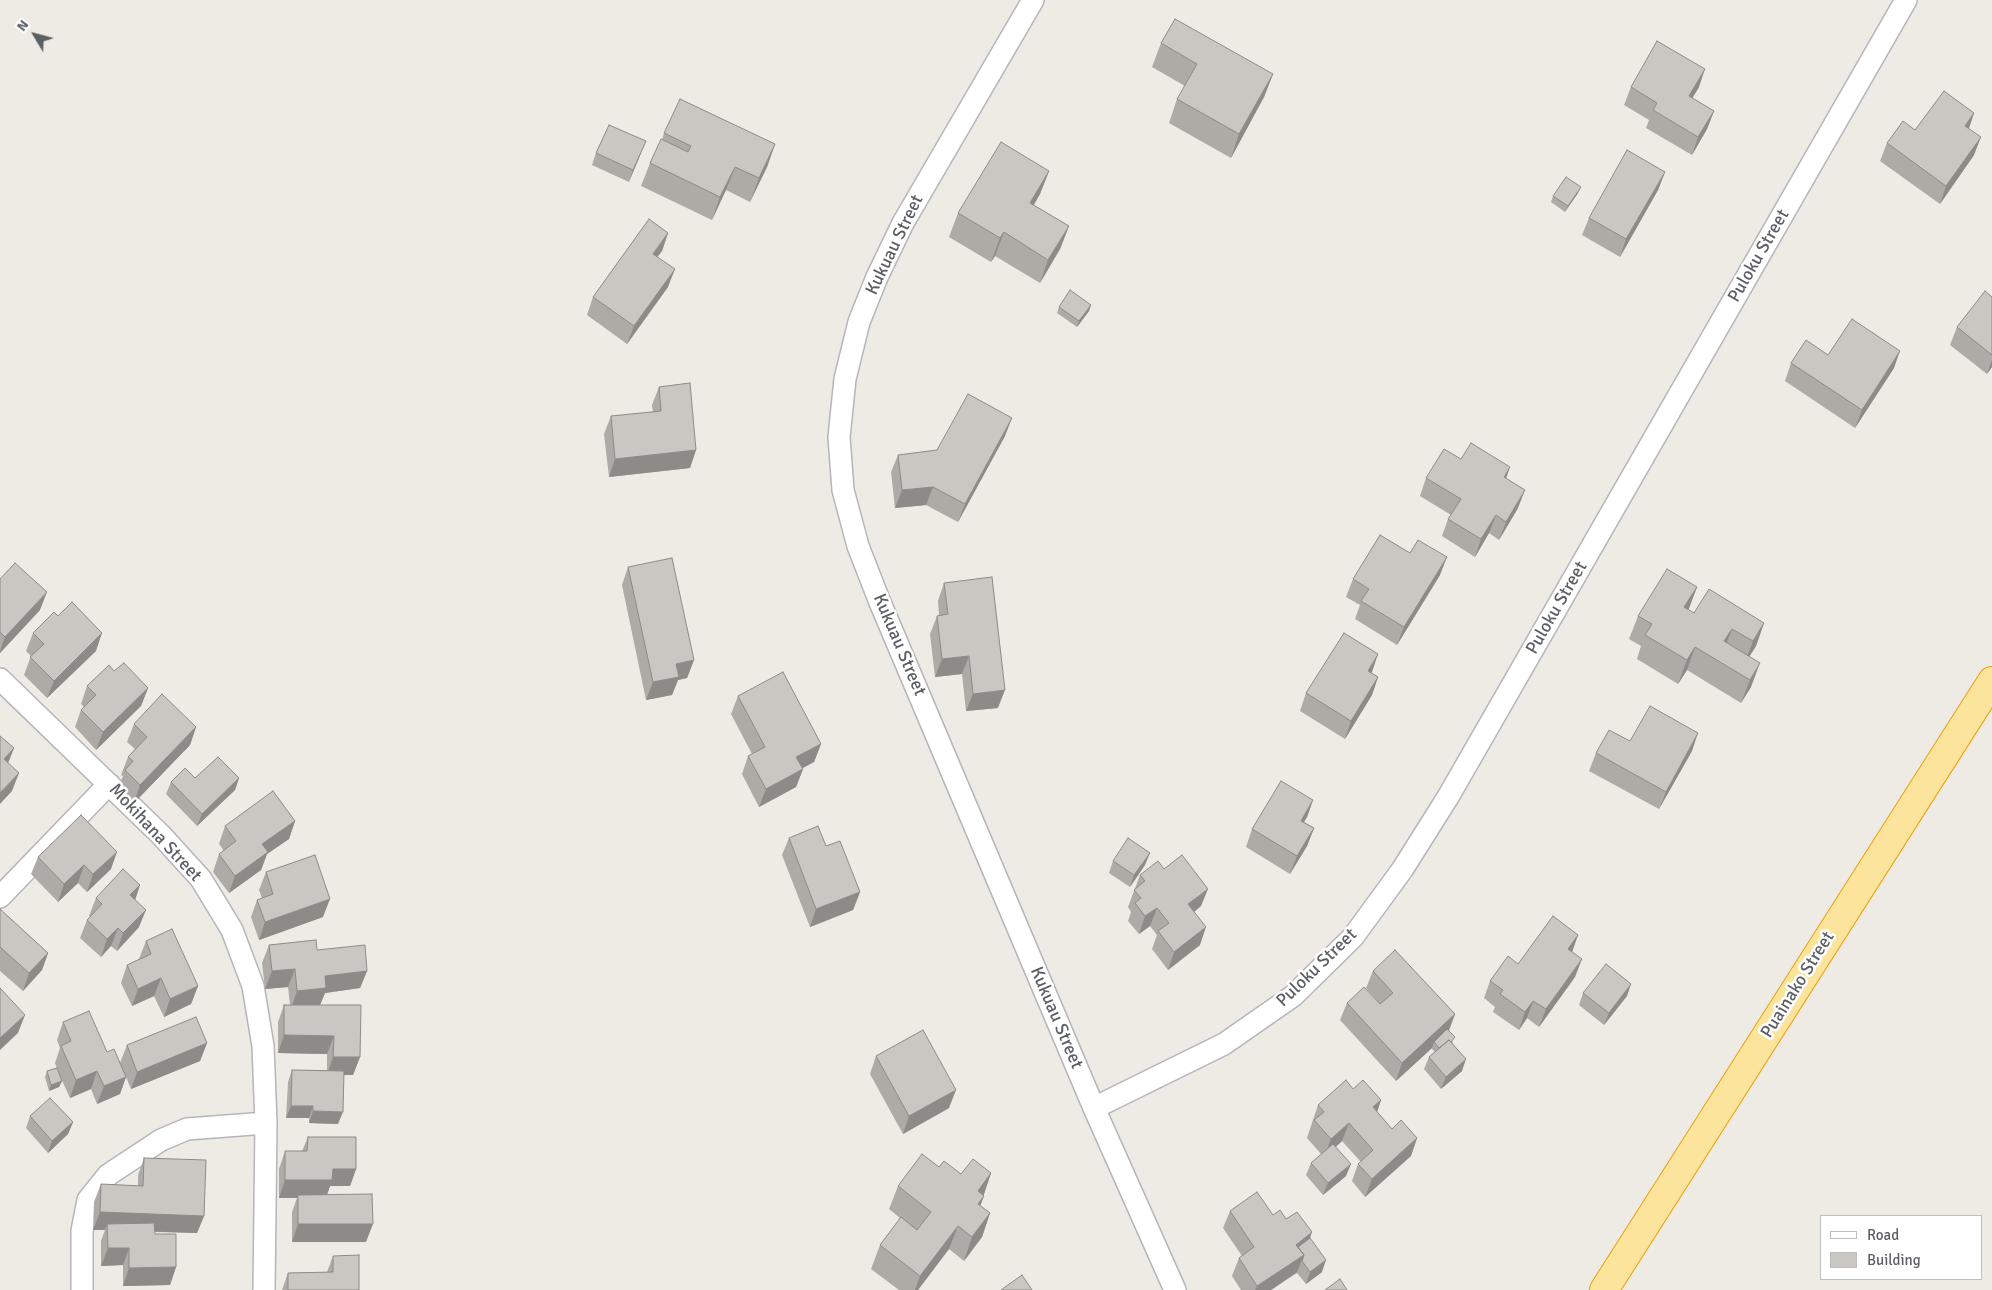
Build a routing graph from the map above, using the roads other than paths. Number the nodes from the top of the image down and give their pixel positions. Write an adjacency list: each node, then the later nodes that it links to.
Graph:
1 (1033, 0): 7 (street, Kukuau Street)
2 (1906, 0): 7 (street, Puloku Street)
3 (0, 679): 5 (street, Mokihana Street)
4 (1992, 681): 12 (highway, Puainako Street)
5 (110, 784): 6 (street); 8 (street, Mokihana Street)
6 (0, 897)
7 (1094, 1108): 11 (street, Kukuau Street)
8 (266, 1123): 9 (street); 10 (street, Mokihana Street)
9 (82, 1290)
10 (264, 1290)
11 (1175, 1290)
12 (1604, 1290)

